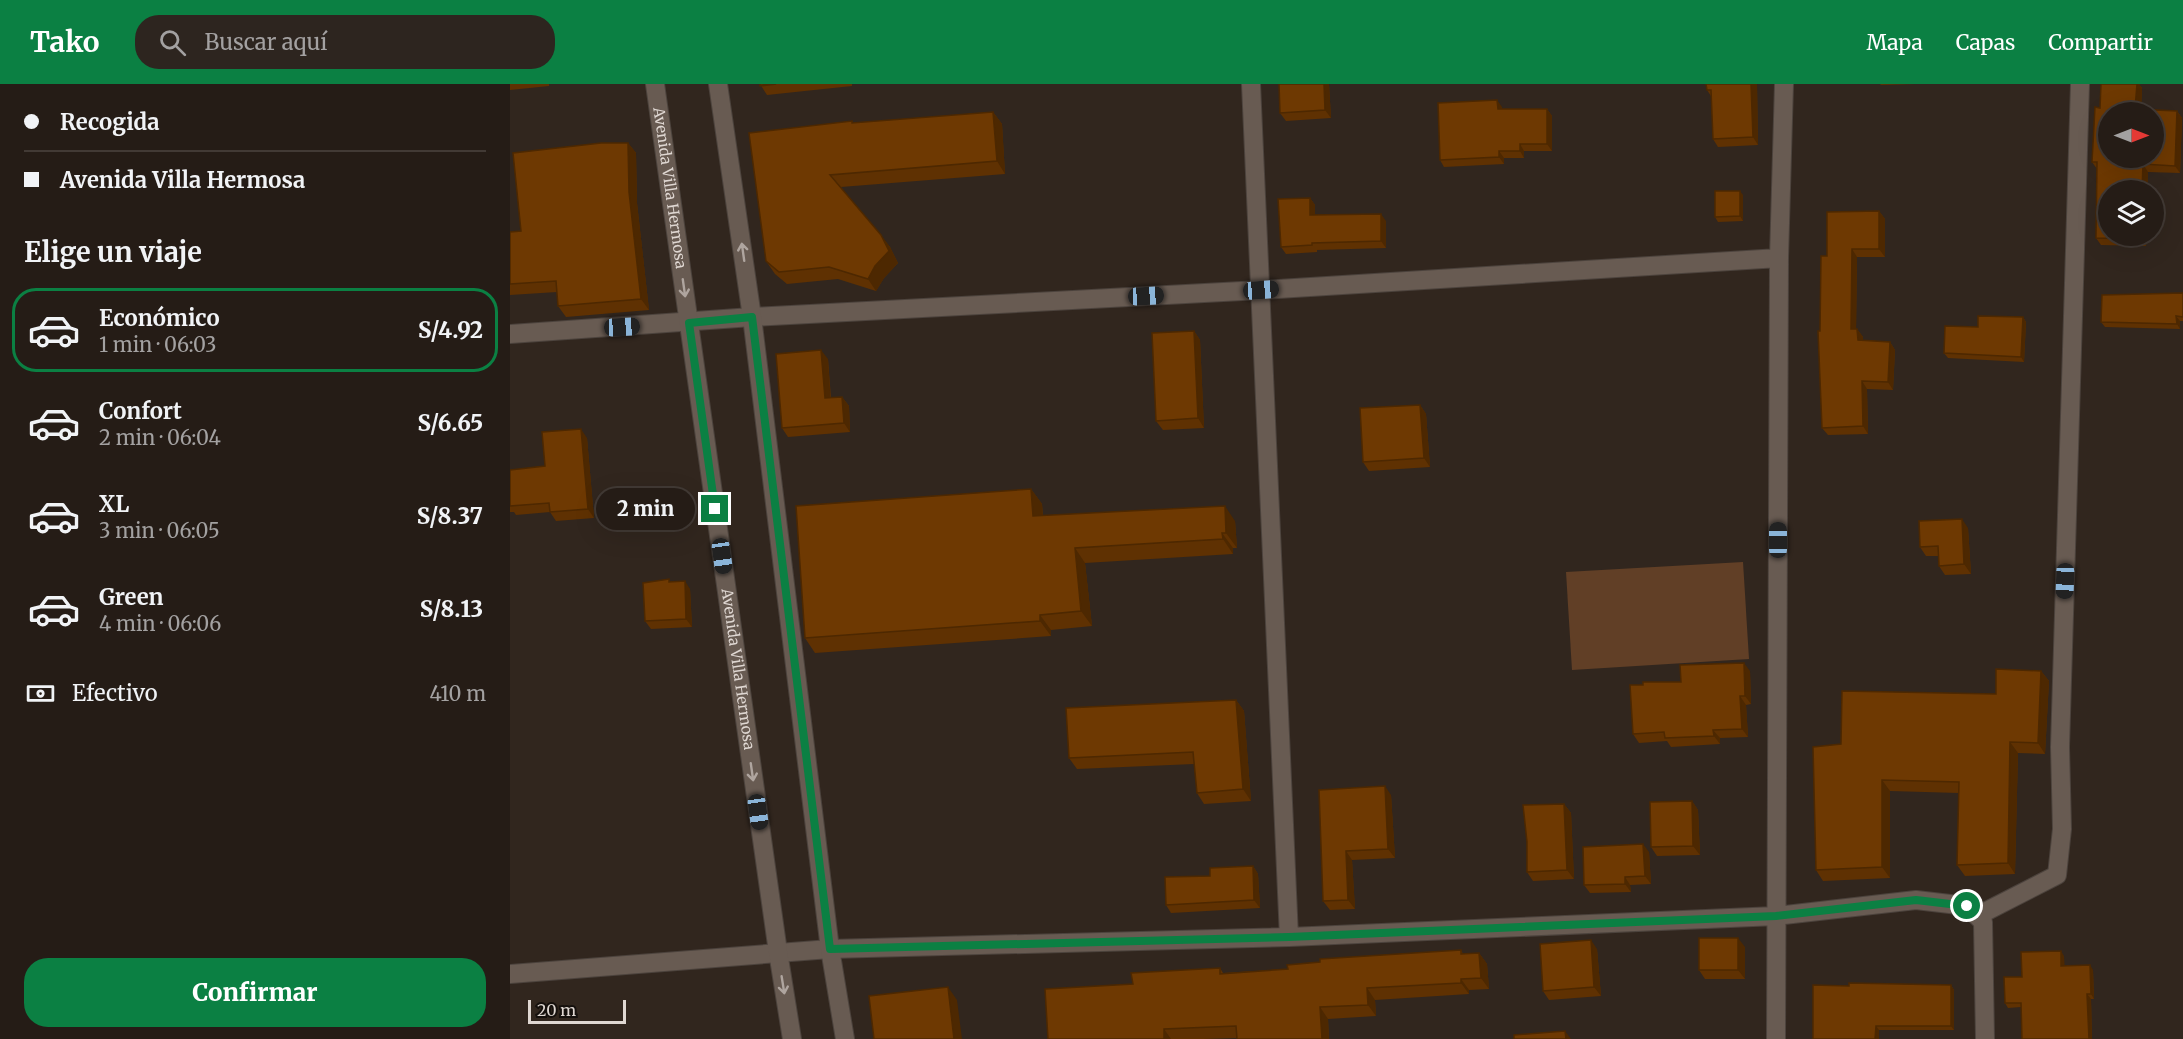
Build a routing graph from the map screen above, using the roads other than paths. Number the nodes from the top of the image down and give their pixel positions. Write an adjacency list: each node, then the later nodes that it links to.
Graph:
1 (655, 84): 9 (street, Avenida Villa Hermosa, one-way to 9)
2 (718, 84): 8 (street, one-way to 2)
3 (1251, 84): 7 (street)
4 (1784, 84): 6 (street)
5 (2080, 84): 12 (street)
6 (1779, 258): 7 (street); 11 (street)
7 (1261, 290): 8 (street); 13 (street)
8 (752, 317): 9 (street); 14 (street)
9 (689, 323): 10 (street); 15 (street, Avenida Villa Hermosa, one-way to 15)
10 (510, 334)
11 (1776, 916): 12 (street); 13 (street); 19 (street)
12 (1977, 916): 20 (street)
13 (1289, 937): 14 (street)
14 (830, 949): 15 (street); 18 (street)
15 (778, 952): 16 (street); 17 (street, Avenida Villa Hermosa, one-way to 17)
16 (510, 974)
17 (792, 1039)
18 (845, 1039)
19 (1776, 1039)
20 (1985, 1039)

